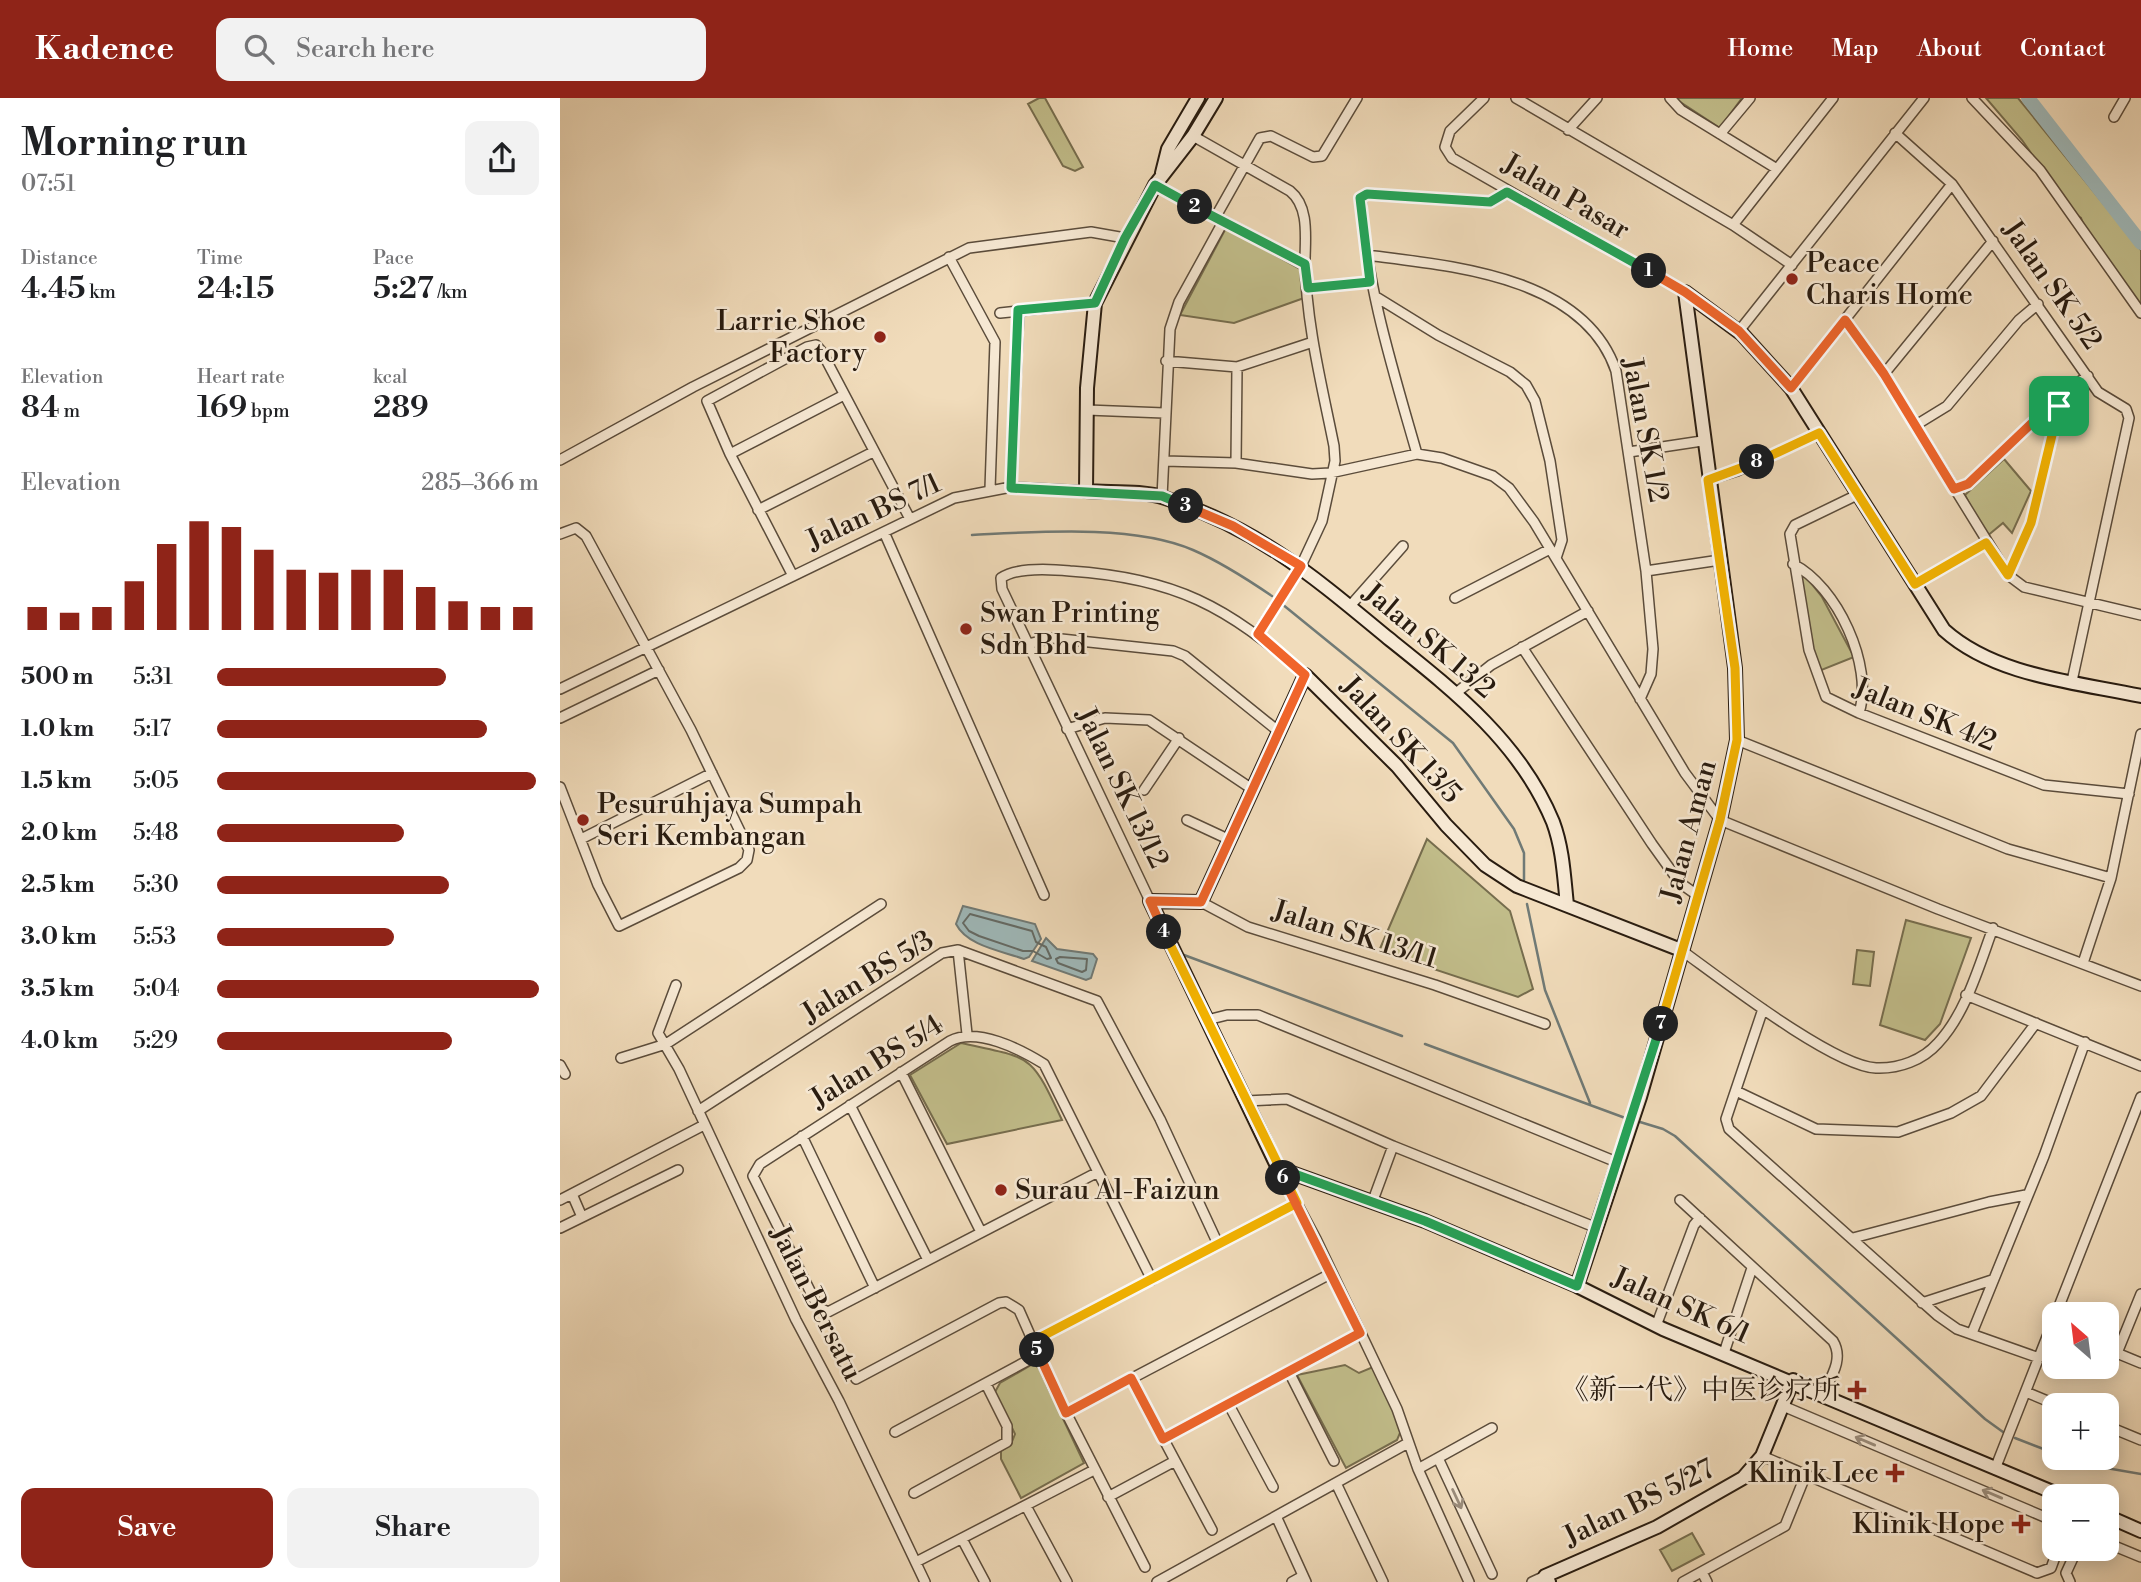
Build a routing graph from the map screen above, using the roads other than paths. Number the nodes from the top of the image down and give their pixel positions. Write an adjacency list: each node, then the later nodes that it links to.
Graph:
1 (1216, 98): 17 (street)
2 (1357, 98): 19 (street)
3 (1484, 98): 23 (street, Jalan Pasar)
4 (1516, 98): 14 (street)
5 (1597, 98): 14 (street)
6 (1670, 98): 16 (street)
7 (1750, 98): 16 (street)
8 (1833, 98): 20 (street)
9 (1924, 98): 15 (street)
10 (1972, 98): 40 (street)
11 (2125, 98): 13 (street)
12 (1196, 102): 18 (street); 21 (street)
13 (2114, 117)
14 (1568, 130): 25 (street)
15 (1895, 133): 22 (street, Jalan SK 5/2); 31 (street)
16 (1720, 134): 20 (street)
17 (1192, 136): 18 (street); 19 (street)
18 (1178, 156): 21 (street)
19 (1244, 165): 24 (street); 30 (street)
20 (1777, 169): 25 (street)
21 (1158, 181): 24 (street); 26 (street)
22 (1952, 184): 27 (street, Jalan SK 5/2); 41 (street)
23 (1507, 192): 28 (street); 34 (street, Jalan Pasar)
24 (1219, 220): 30 (street); 44 (street)
25 (1733, 225): 31 (street)
26 (1125, 238): 29 (street); 36 (street)
27 (1993, 242): 37 (street, Jalan SK 5/2); 46 (street)
28 (1367, 255): 32 (street); 57 (street, Jalan SK 1/2)
29 (949, 257): 60 (street); 66 (street)
30 (1305, 264): 33 (street)
31 (1792, 265): 42 (street)
32 (1370, 282): 33 (street); 35 (street)
33 (1308, 288): 43 (street)
34 (1685, 292): 42 (street, Jalan Pasar); 55 (street, Jalan Aman)
35 (1377, 297): 59 (street); 78 (street)
36 (1095, 303): 38 (street); 51 (street)
37 (2038, 303): 47 (street, Jalan SK 5/2); 53 (street)
38 (1018, 310): 39 (street); 65 (street)
39 (1000, 313)
40 (2141, 313)
41 (1845, 320): 46 (street); 48 (street)
42 (1739, 331): 48 (street, Jalan Pasar)
43 (1313, 342): 45 (street); 63 (street)
44 (1167, 361): 45 (street); 52 (street)
45 (1237, 367): 62 (street)
46 (1884, 374): 53 (street)
47 (2088, 376): 50 (street); 88 (street, Jalan SK 5/2)
48 (1791, 388): 54 (street, Jalan Pasar)
49 (844, 396): 56 (street); 58 (street); 58 (street)
50 (2059, 406): 67 (street); 83 (street)
51 (1087, 410): 52 (street); 68 (street)
52 (1164, 413): 61 (street)
53 (1916, 425): 67 (street)
54 (1819, 433): 64 (street); 69 (street, Jalan Pasar)
55 (1702, 440): 57 (street); 64 (street, Jalan Aman)
56 (873, 452): 71 (street); 72 (street)
57 (1629, 452): 82 (street, Jalan SK 1/2)
58 (730, 454): 71 (street)
59 (1418, 454): 63 (street); 77 (street)
60 (560, 460)
61 (1165, 461): 62 (street); 70 (street)
62 (1236, 463): 63 (street)
63 (1330, 473): 81 (street)
64 (1708, 480): 79 (street, Jalan Aman)
65 (1011, 488): 66 (street, Jalan BS 7/1); 68 (street, Jalan BS 7/1)
66 (989, 489): 72 (street, Jalan BS 7/1)
67 (1954, 489): 75 (street)
68 (1086, 491): 70 (street, Jalan SK 13/2)
69 (1859, 494): 80 (street, Jalan SK 4/2); 86 (street, Jalan Pasar)
70 (1162, 496): 81 (street, Jalan SK 13/2)
71 (758, 510): 84 (street)
72 (910, 519): 73 (street, Jalan BS 7/1)
73 (884, 532): 84 (street, Jalan BS 7/1); 120 (street)
74 (560, 534): 94 (street)
75 (1986, 543): 83 (street); 86 (street)
76 (1403, 546): 89 (street)
77 (1550, 549): 78 (street); 87 (street)
78 (1556, 558): 90 (street)
79 (1720, 560): 82 (street); 109 (street, Jalan Aman)
80 (1793, 564): 103 (street); 103 (street, Jalan SK 4/2)
81 (1301, 566): 89 (street, Jalan SK 13/2); 92 (street)
82 (1646, 571): 102 (street, Jalan SK 1/2)
83 (2008, 575): 88 (street)
84 (793, 576): 94 (street, Jalan BS 7/1)
85 (1001, 578): 92 (street, Jalan SK 13/5); 93 (street, Jalan SK 13/12)
86 (1915, 584): 98 (street, Jalan Pasar)
87 (1455, 598)
88 (2091, 603): 91 (street); 98 (street, Jalan SK 5/2)
89 (1350, 606): 100 (street, Jalan SK 13/2)
90 (1588, 611): 95 (street); 102 (street)
91 (2141, 615)
92 (1258, 634): 97 (street, Jalan SK 13/5)
93 (1028, 644): 105 (street, Jalan SK 13/12); 106 (street)
94 (646, 647): 96 (street); 99 (street, Jalan BS 7/1)
95 (1521, 647): 100 (street); 121 (street)
96 (659, 670): 104 (street); 110 (street)
97 (1305, 675): 106 (street); 125 (street, Jalan SK 13/5)
98 (2072, 681): 101 (street, Jalan Pasar)
99 (560, 689)
100 (1456, 693): 125 (street, Jalan SK 13/2)
101 (2141, 696)
102 (1640, 699): 116 (street)
103 (1859, 713): 114 (street, Jalan SK 4/2)
104 (560, 719)
105 (1067, 729): 108 (street); 122 (street, Jalan SK 13/12)
106 (1278, 731): 112 (street)
107 (2141, 734): 114 (street)
108 (1179, 738): 112 (street); 113 (street)
109 (1737, 740): 116 (street, Jalan Aman); 119 (street)
110 (712, 773): 117 (street); 117 (street)
111 (560, 787): 117 (street)
112 (1252, 789): 118 (street)
113 (1144, 790)
114 (2129, 794): 119 (street)
115 (1187, 820): 118 (street)
116 (1720, 820): 121 (street, Jalan Aman); 126 (street)
117 (581, 839)
118 (1230, 840): 123 (street)
119 (2111, 878): 129 (street)
120 (1044, 895)
121 (1697, 895): 128 (street, Jalan Aman)
122 (1150, 901): 123 (street, Jalan SK 13/11); 134 (street, Jalan SK 13/12)
123 (1201, 902): 136 (street, Jalan SK 13/11)
124 (881, 904): 139 (street)
125 (1567, 905): 128 (street, Jalan SK 13/5)
126 (1993, 928): 129 (street); 132 (street)
127 (958, 950): 137 (street); 149 (street, Jalan BS 5/3); 169 (street, Jalan BS 5/3)
128 (1681, 950): 133 (street); 153 (street, Jalan Aman)
129 (2083, 963): 131 (street)
130 (676, 985): 139 (street)
131 (2141, 986)
132 (1966, 995): 133 (street); 135 (street)
133 (1763, 1009): 145 (street)
134 (1207, 1020): 147 (street, Jalan SK 13/12); 153 (street)
135 (2036, 1023): 138 (street); 145 (street)
136 (1545, 1024)
137 (967, 1034): 143 (street, Jalan BS 5/4); 156 (street, Jalan BS 5/4)
138 (2085, 1042): 142 (street); 158 (street)
139 (666, 1044): 140 (street); 149 (street, Jalan Bersatu)
140 (621, 1058)
141 (560, 1065): 144 (street)
142 (2141, 1066)
143 (901, 1072): 148 (street, Jalan BS 5/4); 167 (street)
144 (565, 1074)
145 (1735, 1091): 168 (street)
146 (2141, 1097): 178 (street)
147 (1246, 1101): 152 (street); 154 (street, Jalan SK 13/12)
148 (850, 1105): 151 (street, Jalan BS 5/4); 170 (street)
149 (698, 1111): 150 (street, Jalan Bersatu)
150 (704, 1125): 157 (street); 232 (street, Jalan Bersatu)
151 (802, 1136): 176 (street); 176 (street, Jalan BS 5/4)
152 (1393, 1146): 162 (street); 166 (street)
153 (1619, 1163): 166 (street, Jalan Aman)
154 (1278, 1168): 161 (street); 162 (street, Jalan SK 6/1)
155 (678, 1170): 163 (street)
156 (1098, 1172): 167 (street); 173 (street, Jalan BS 5/4)
157 (572, 1194): 159 (street); 163 (street)
158 (2026, 1195): 168 (street); 174 (street)
159 (560, 1200)
160 (1680, 1200): 164 (street)
161 (1297, 1203): 169 (street); 172 (street)
162 (1372, 1203): 175 (street, Jalan SK 6/1)
163 (582, 1217): 165 (street)
164 (1700, 1218): 171 (street); 180 (street)
165 (560, 1228)
166 (1597, 1228): 175 (street, Jalan Aman)
167 (981, 1232): 170 (street)
168 (1853, 1238): 179 (street)
169 (1218, 1244): 173 (street)
170 (928, 1260): 176 (street)
171 (1752, 1268): 186 (street); 197 (street)
172 (1332, 1273): 181 (street); 193 (street)
173 (1152, 1280): 183 (street)
174 (1992, 1280): 179 (street); 182 (street)
175 (1577, 1286): 180 (street, Jalan SK 6/1)
176 (876, 1288)
177 (2141, 1294): 184 (street)
178 (2061, 1302)
179 (1922, 1303): 182 (street)
180 (1656, 1326): 186 (street, Jalan SK 6/1)
181 (1360, 1333): 191 (street); 207 (street)
182 (1972, 1333): 189 (street)
183 (1035, 1340): 188 (street); 192 (street)
184 (2119, 1348)
185 (2042, 1351): 189 (street)
186 (1724, 1353): 194 (street, Jalan SK 6/1)
187 (2119, 1354): 190 (street)
188 (1038, 1355): 195 (street); 201 (street)
189 (2039, 1358): 196 (street)
190 (2141, 1363)
191 (1289, 1372): 199 (street); 211 (street)
192 (856, 1378)
193 (1131, 1378): 201 (street); 205 (street)
194 (1793, 1380): 197 (street, Jalan SK 6/1); 200 (street, Jalan BS 5/27)
195 (986, 1384): 204 (street); 219 (street)
196 (2026, 1392): 198 (street); 213 (street)
197 (1823, 1394): 213 (street, Jalan SK 6/1)
198 (2042, 1399)
199 (1229, 1405): 205 (street); 217 (street)
200 (1783, 1406): 208 (street, Jalan BS 5/27); 223 (street, one-way to 200)
201 (1066, 1413): 214 (street)
202 (1492, 1428): 209 (street)
203 (2119, 1431): 206 (street)
204 (895, 1432)
205 (1163, 1439): 210 (street)
206 (2141, 1440)
207 (1408, 1443): 212 (street); 216 (street)
208 (1762, 1456): 215 (street); 237 (street, Jalan BS 5/27)
209 (1438, 1458): 212 (street); 235 (street, one-way to 235)
210 (1175, 1461): 220 (street); 225 (street)
211 (1334, 1461)
212 (1418, 1469): 244 (street)
213 (1995, 1469): 218 (street, Jalan SK 6/1)
214 (1094, 1470): 220 (street); 221 (street)
215 (1806, 1474): 230 (street); 234 (street)
216 (1336, 1483): 222 (street); 243 (street)
217 (1273, 1487)
218 (2042, 1488)
219 (914, 1493)
220 (1108, 1497): 233 (street)
221 (1027, 1506): 227 (street); 240 (street)
222 (1276, 1516): 236 (street); 241 (street)
223 (2042, 1516)
224 (2119, 1521): 226 (street)
225 (1212, 1530)
226 (2141, 1531)
227 (962, 1539): 232 (street); 239 (street)
228 (2119, 1548): 229 (street)
229 (2141, 1557)
230 (2054, 1561)
231 (2072, 1561): 248 (street)
232 (916, 1562): 238 (street, Jalan Bersatu)
233 (1145, 1567)
234 (1702, 1572): 246 (street); 247 (street)
235 (1492, 1574)
236 (1304, 1579): 242 (street)
237 (1547, 1579): 245 (street, Jalan BS 5/27)
238 (925, 1582)
239 (985, 1582)
240 (1067, 1582)
241 (1157, 1582)
242 (1292, 1582)
243 (1383, 1582)
244 (1469, 1582)
245 (1532, 1582)
246 (1683, 1582)
247 (1707, 1582)
248 (2070, 1582)

